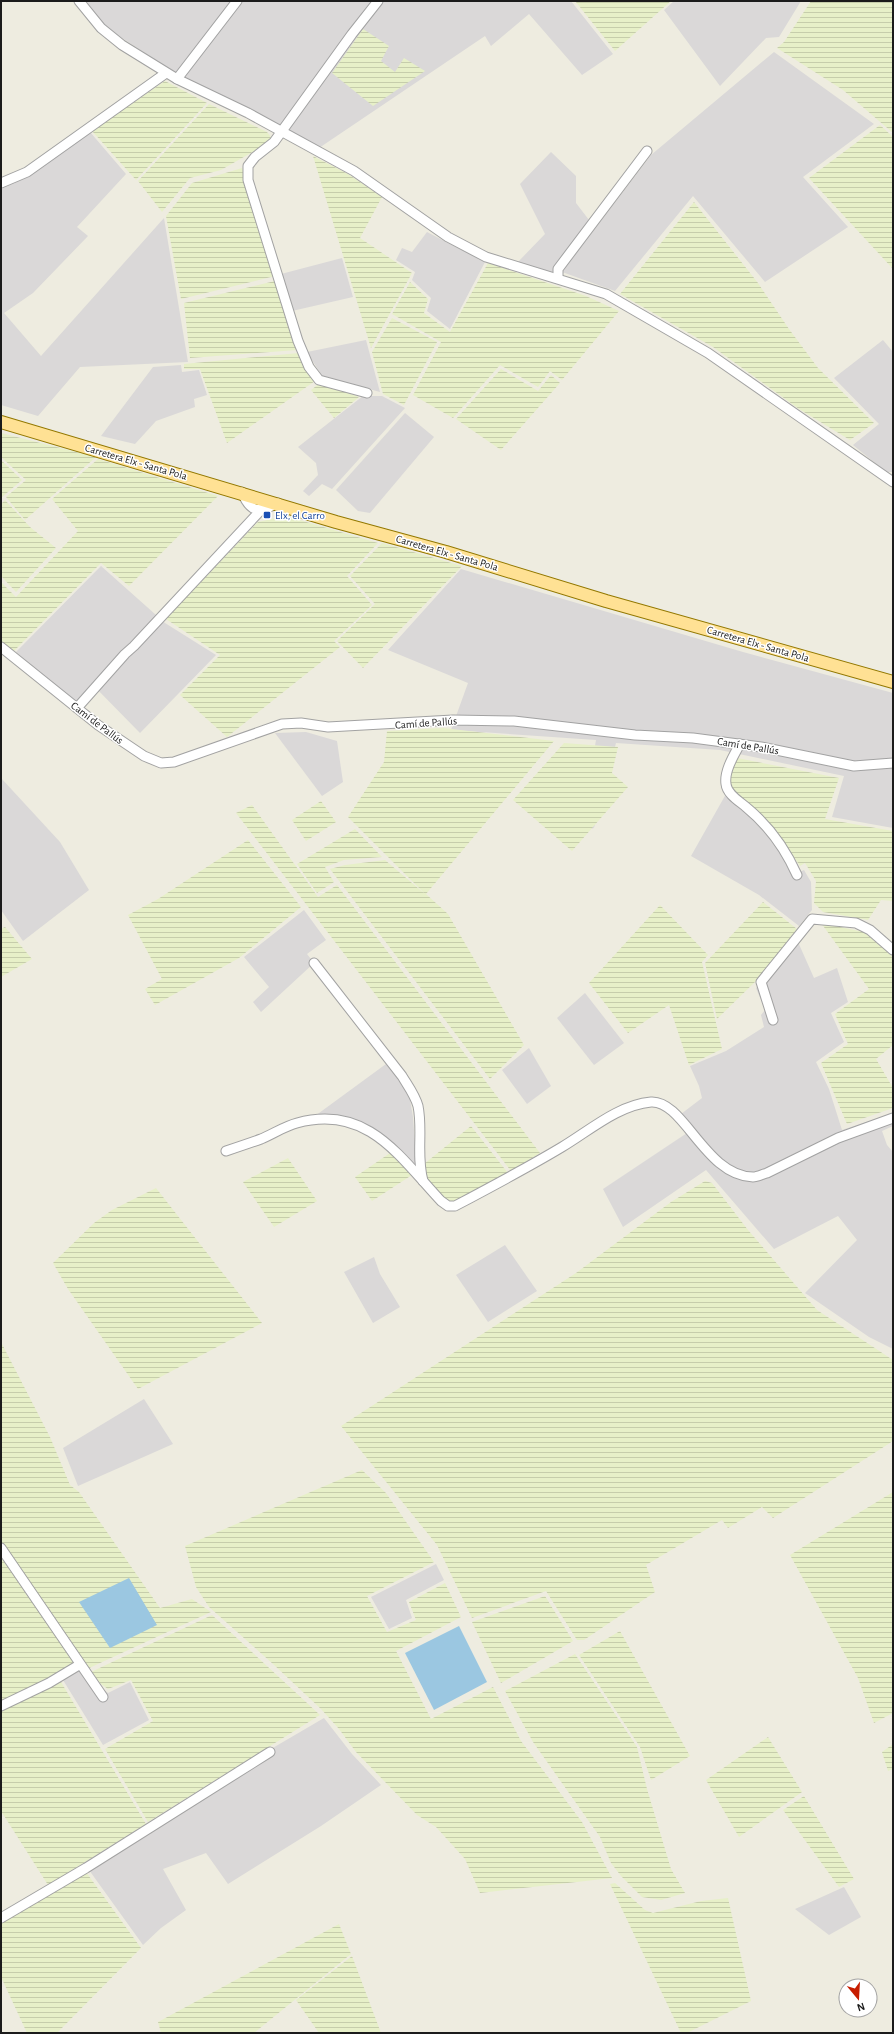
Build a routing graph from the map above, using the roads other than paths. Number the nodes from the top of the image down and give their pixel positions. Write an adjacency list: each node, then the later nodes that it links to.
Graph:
1 (237, 1): 5 (street)
2 (378, 1): 6 (street)
3 (80, 2): 4 (street)
4 (166, 73): 5 (street); 8 (street)
5 (177, 79): 6 (street)
6 (281, 132): 9 (street); 10 (street)
7 (647, 151): 9 (street)
8 (1, 183)
9 (558, 278): 13 (street)
10 (367, 393)
11 (1, 416): 18 (main road, Carretera Elx - Santa Pola)
12 (1, 422): 14 (main road, Carretera Elx - Santa Pola)
13 (893, 482)
14 (242, 492): 15 (main road, Carretera Elx - Santa Pola); 16 (street)
15 (278, 503): 16 (street); 19 (main road, Carretera Elx - Santa Pola)
16 (261, 510): 20 (street)
17 (1, 647): 20 (street, Camí de Pallús)
18 (893, 677)
19 (893, 682)
20 (77, 708): 21 (street, Camí de Pallús)
21 (740, 744): 22 (street, Camí de Pallús); 23 (street)
22 (893, 763)
23 (797, 875)
24 (893, 950): 26 (street)
25 (314, 963): 29 (street)
26 (773, 1020)
27 (893, 1118): 29 (street)
28 (226, 1150): 29 (street)
29 (424, 1182)
30 (1, 1548): 31 (street)
31 (79, 1665): 32 (street); 33 (street)
32 (103, 1697)
33 (1, 1706)
34 (270, 1752): 35 (street)
35 (1, 1918)

